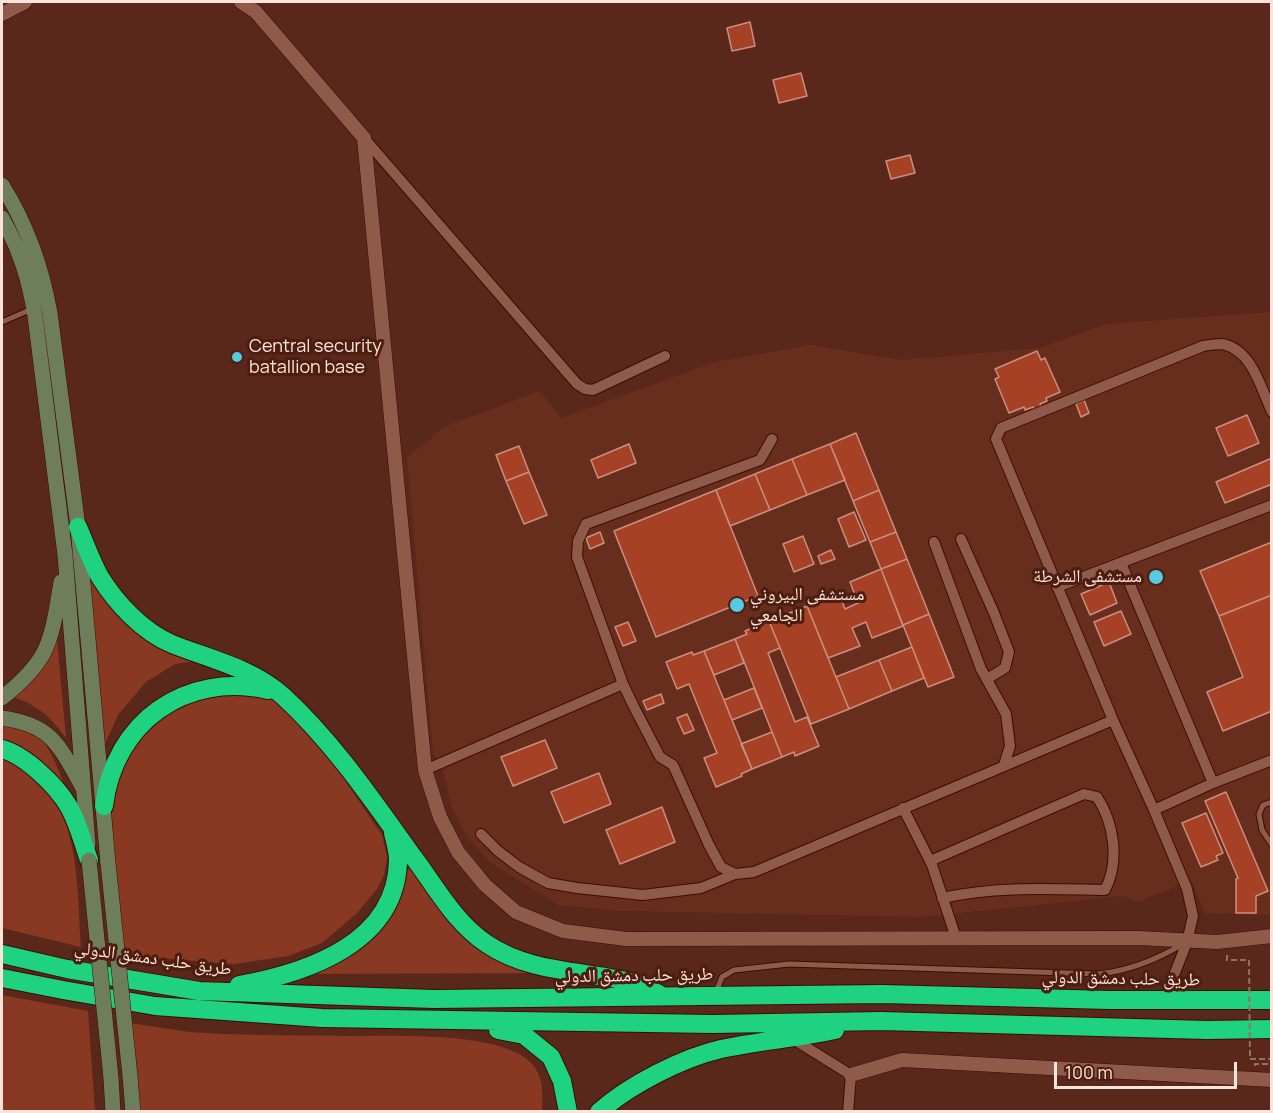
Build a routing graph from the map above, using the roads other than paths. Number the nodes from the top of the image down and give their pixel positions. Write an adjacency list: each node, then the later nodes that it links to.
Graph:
1 (25, 2): 3 (street)
2 (241, 2): 4 (street)
3 (2, 14)
4 (364, 138): 9 (street); 28 (street)
5 (2, 185): 13 (main road)
6 (2, 218): 7 (main road)
7 (34, 308): 8 (lane); 16 (main road)
8 (2, 322)
9 (665, 357)
10 (1272, 412): 18 (street)
11 (772, 439): 20 (street)
12 (1272, 505): 17 (street)
13 (78, 527): 21 (highway); 32 (main road)
14 (961, 539): 19 (street)
15 (934, 542): 19 (street)
16 (65, 555): 22 (main road); 30 (main road)
17 (1120, 563): 18 (street); 29 (street)
18 (1058, 587): 24 (street)
19 (987, 679): 27 (street)
20 (623, 684): 28 (street); 40 (street)
21 (281, 695): 32 (highway); 35 (highway)
22 (2, 698)
23 (2, 718): 30 (main road)
24 (1113, 720): 27 (street); 34 (street)
25 (2, 750): 38 (highway)
26 (1272, 760): 29 (street)
27 (1005, 765): 33 (street)
28 (425, 770): 43 (street)
29 (1212, 783): 34 (street)
30 (85, 791): 38 (main road)
31 (1272, 802): 37 (lane)
32 (104, 806): 59 (main road, bridge)
33 (903, 808): 39 (street); 40 (street)
34 (1154, 810): 44 (street)
35 (392, 827): 47 (highway); 49 (highway)
36 (481, 834): 40 (street)
37 (1272, 845)
38 (89, 860): 58 (main road, bridge)
39 (930, 861): 41 (street); 41 (street)
40 (735, 874)
41 (942, 898): 43 (street)
42 (1272, 936): 44 (street)
43 (956, 938): 44 (street)
44 (1187, 942): 48 (lane); 50 (street)
45 (2, 954): 47 (highway, طريق حلب دمشق الدولي)
46 (2, 978): 52 (highway)
47 (199, 991): 49 (highway, طريق حلب دمشق الدولي)
48 (714, 996): 49 (highway, طريق حلب دمشق الدولي); 50 (highway, طريق حلب دمشق الدولي)
49 (666, 997)
50 (1164, 1000): 51 (highway, طريق حلب دمشق الدولي)
51 (1272, 1000)
52 (452, 1021): 53 (highway); 60 (highway)
53 (881, 1021): 54 (highway); 55 (highway)
54 (1272, 1029)
55 (793, 1038): 56 (street); 61 (highway)
56 (851, 1075): 57 (street); 62 (street)
57 (1272, 1080)
58 (113, 1112)
59 (133, 1112)
60 (568, 1112)
61 (599, 1112)
62 (848, 1112)

